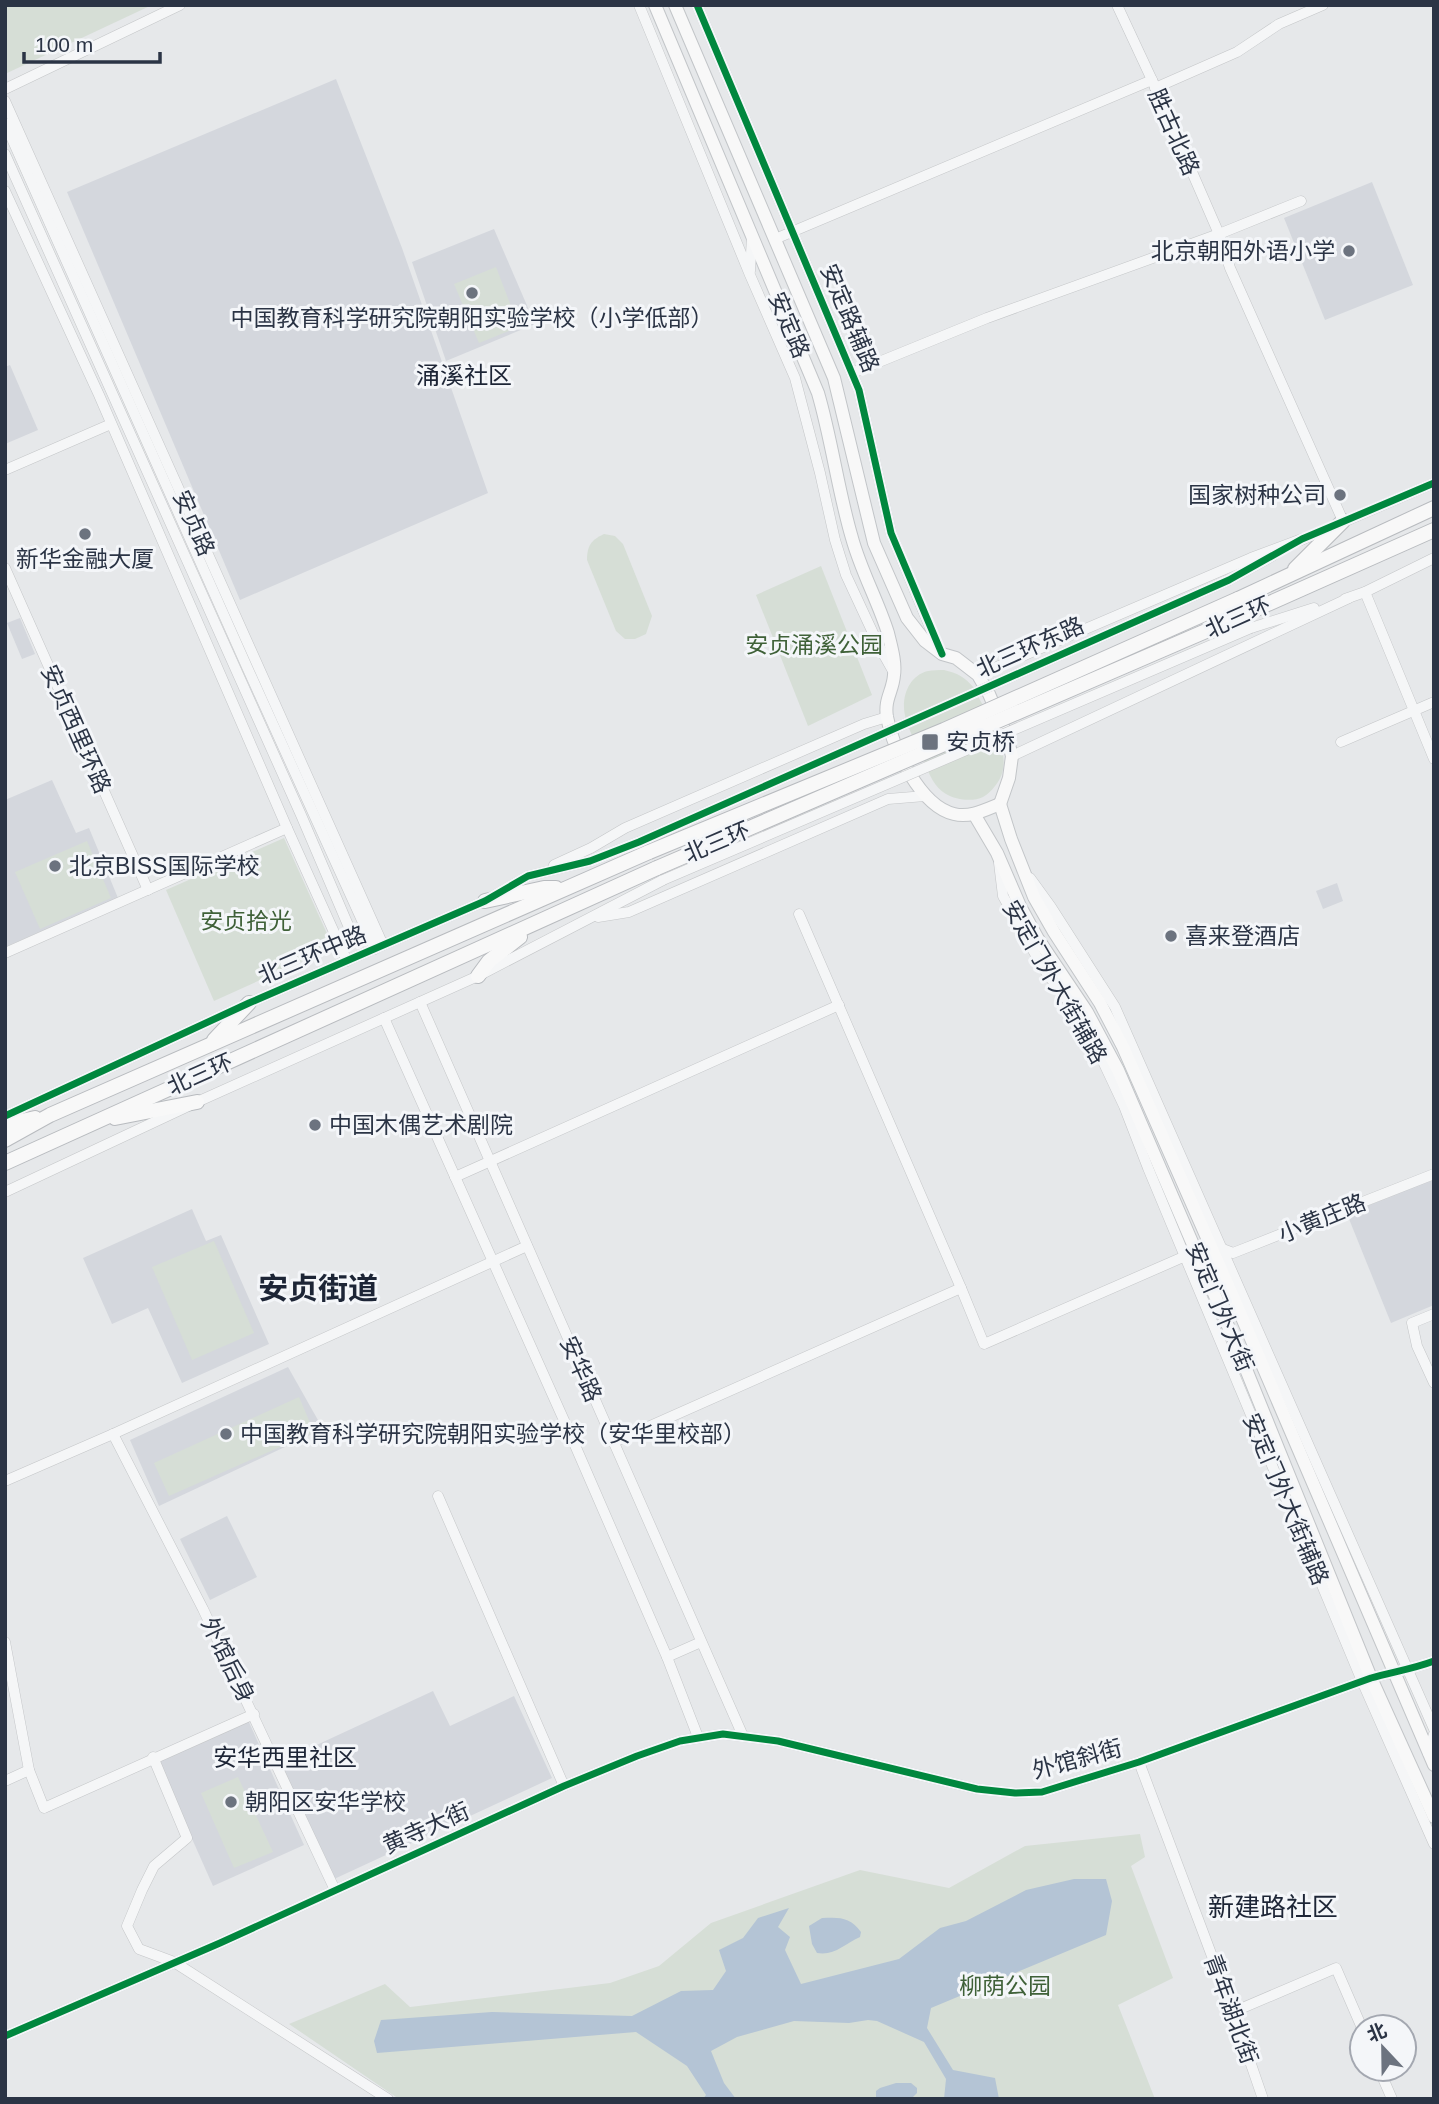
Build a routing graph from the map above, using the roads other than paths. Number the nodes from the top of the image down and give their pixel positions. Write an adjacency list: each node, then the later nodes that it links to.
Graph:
1 (180, 5): 9 (street)
2 (639, 5): 19 (street)
3 (656, 5): 17 (main road, 安定路)
4 (675, 5): 18 (main road, 安定路)
5 (697, 5): 15 (street, 安定路辅路)
6 (1116, 5): 8 (street)
7 (1323, 5): 8 (street)
8 (1154, 84): 15 (street, 胜古北路); 16 (street, 胜古北路)
9 (5, 89)
10 (5, 101): 21 (street, 安贞路)
11 (5, 123): 21 (street, 安贞路)
12 (5, 154): 22 (street, 安贞路)
13 (5, 191): 23 (street, 安贞路)
14 (1301, 201): 16 (street)
15 (793, 233): 18 (street, 胜古北路); 20 (street, 安定路辅路)
16 (1219, 234): 20 (street); 30 (street, 胜古北路)
17 (752, 237): 19 (street); 41 (main road, 安定路)
18 (775, 239): 40 (main road, 安定路)
19 (750, 275): 41 (street)
20 (852, 373): 40 (street, 安定路辅路)
21 (126, 383): 22 (street); 26 (street, 安贞路); 28 (street, 安贞路)
22 (111, 390): 23 (street); 33 (street, 安贞路)
23 (99, 395): 24 (street, 安贞路)
24 (111, 424): 25 (street); 31 (street, 安贞路)
25 (5, 470)
26 (176, 483): 28 (street); 47 (street, 安贞路)
27 (1434, 483): 30 (street, 北三环东路)
28 (171, 495): 46 (street, 安贞路)
29 (1434, 508): 37 (highway, 北三环)
30 (1343, 521): 34 (street, 北三环东路); 37 (highway)
31 (157, 528): 33 (street); 52 (street, 安贞路)
32 (1434, 530): 58 (highway, 北三环, bridge)
33 (175, 533): 48 (street, 安贞路)
34 (1302, 539): 42 (street); 57 (street, 北三环东路, bridge)
35 (1434, 558): 38 (street)
36 (5, 568): 61 (street, 安贞西里环路)
37 (1286, 578): 57 (highway, 北三环, bridge)
38 (1365, 592): 39 (street); 44 (street)
39 (1349, 598): 50 (street); 58 (street, bridge)
40 (942, 654): 42 (main road, 安定路)
41 (895, 675): 45 (main road, 安定路)
42 (978, 675): 50 (main road)
43 (1434, 702): 44 (street)
44 (1414, 711): 49 (street); 51 (street)
45 (887, 716): 53 (main road); 59 (street)
46 (273, 723): 47 (street); 68 (street, 安贞路)
47 (285, 728): 69 (street, 安贞路)
48 (267, 738): 52 (street); 66 (street, 安贞路)
49 (1341, 742)
50 (1012, 756): 54 (main road)
51 (1434, 759)
52 (261, 767): 56 (street, 安贞路)
53 (925, 796): 55 (main road); 65 (street)
54 (1000, 804): 55 (main road); 90 (main road, 安定门外大街)
55 (974, 814): 91 (main road, 安定门外大街)
56 (287, 828): 61 (street); 62 (street, 安贞路)
57 (644, 847): 59 (street, 北三环中路); 60 (highway, 北三环)
58 (660, 874): 65 (street); 67 (highway, 北三环)
59 (528, 876): 63 (street, 北三环中路)
60 (565, 888): 63 (highway); 77 (highway, 北三环)
61 (148, 890): 70 (street)
62 (317, 894): 66 (street); 71 (street, 安贞路)
63 (485, 901): 69 (street, 北三环中路)
64 (799, 914): 75 (street)
65 (587, 919): 72 (street)
66 (346, 920): 68 (street)
67 (537, 923): 72 (highway); 81 (highway, 北三环)
68 (364, 925): 69 (street, 安贞路)
69 (379, 947): 71 (street, 北三环中路)
70 (5, 953)
71 (348, 961): 74 (street, 北三环中路)
72 (478, 976): 73 (street)
73 (420, 1002): 76 (street); 84 (street, 安华路)
74 (250, 1003): 77 (highway); 80 (street, 北三环中路)
75 (839, 1005): 84 (street); 93 (street)
76 (384, 1018): 78 (street); 87 (street, 安华路)
77 (208, 1047): 79 (highway, 北三环)
78 (197, 1102): 81 (highway); 88 (street)
79 (50, 1115): 82 (highway); 83 (highway, 北三环)
80 (5, 1116)
81 (100, 1122): 85 (highway, 北三环)
82 (5, 1125)
83 (5, 1140)
84 (490, 1161): 87 (street); 89 (street, 安华路)
85 (5, 1163)
86 (1434, 1174): 90 (street, 小黄庄路)
87 (455, 1177): 92 (street, 安华路)
88 (5, 1192)
89 (527, 1246): 92 (street); 97 (street, 安华路)
90 (1215, 1246): 104 (street, 安定门外大街辅路); 105 (main road, 安定门外大街)
91 (1191, 1254): 93 (street); 106 (main road, 安定门外大街)
92 (492, 1261): 96 (street); 102 (street, 安华路)
93 (961, 1288): 97 (street)
94 (1434, 1314): 95 (street)
95 (1434, 1383)
96 (113, 1434): 98 (street); 107 (street, 外馆后身)
97 (614, 1442): 101 (street, 安华路)
98 (5, 1481)
99 (438, 1496): 116 (street)
100 (5, 1642): 114 (street)
101 (701, 1642): 102 (street); 109 (street, 安华路)
102 (667, 1657): 110 (street, 安华路)
103 (1434, 1661): 104 (street, 外馆斜街)
104 (1409, 1670): 105 (street, 外馆斜街); 108 (street, 安定门外大街辅路)
105 (1393, 1671): 106 (street, 外馆斜街); 112 (main road, 安定门外大街)
106 (1366, 1680): 113 (street, 外馆斜街); 117 (main road, 安定门外大街); 118 (street)
107 (254, 1714): 111 (street); 119 (street, 外馆后身)
108 (1434, 1732): 112 (street)
109 (743, 1736): 110 (street, 外馆斜街); 113 (street, 外馆斜街)
110 (698, 1737): 116 (street, 黄寺大街)
111 (153, 1757): 114 (street); 120 (street)
112 (1431, 1759)
113 (1139, 1762): 121 (street, 青年湖北街)
114 (29, 1770): 115 (street)
115 (5, 1781)
116 (564, 1786): 119 (street, 黄寺大街)
117 (1434, 1817)
118 (1434, 1844)
119 (335, 1890): 120 (street, 黄寺大街)
120 (174, 1962): 123 (street, 黄寺大街); 124 (street)
121 (1233, 2011): 122 (street); 125 (street, 青年湖北街)
122 (1356, 2013)
123 (5, 2036)
124 (388, 2099)
125 (1263, 2099)

